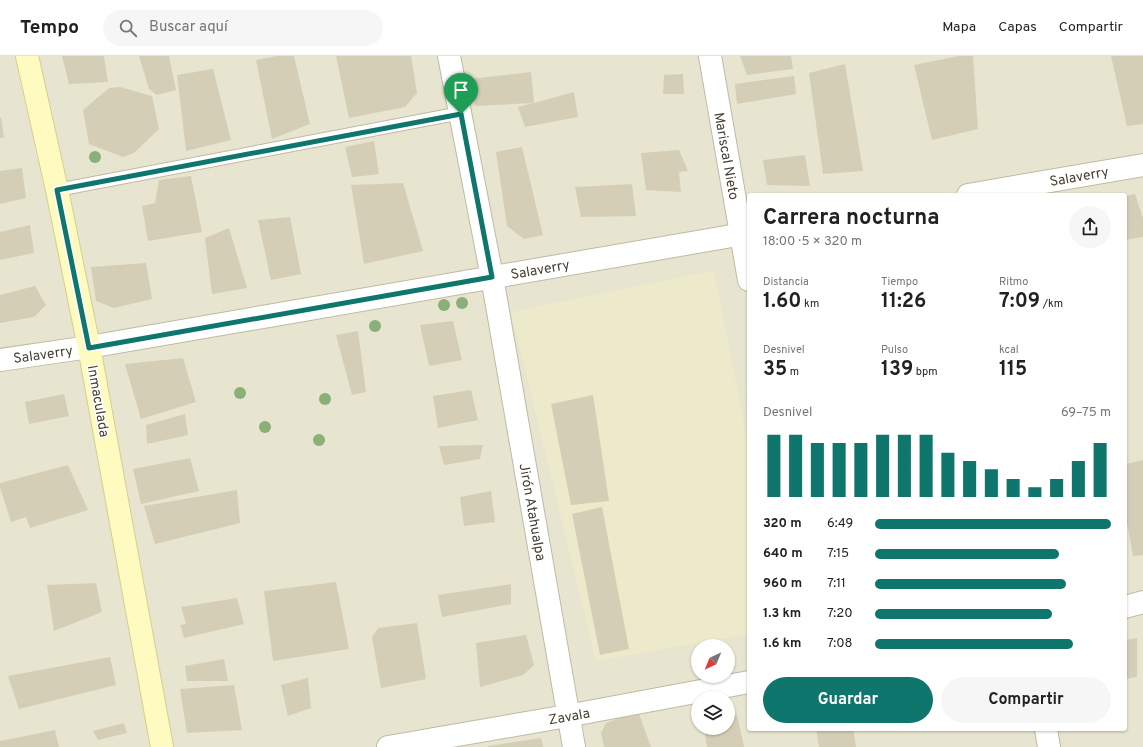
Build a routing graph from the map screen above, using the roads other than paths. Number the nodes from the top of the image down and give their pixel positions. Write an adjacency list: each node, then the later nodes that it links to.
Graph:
1 (27, 56): 6 (street, Inmaculada)
2 (449, 56): 4 (street, Jirón Atahualpa)
3 (710, 56): 8 (street, Mariscal Nieto)
4 (461, 114): 6 (lane); 10 (street, Jirón Atahualpa)
5 (1143, 165): 7 (street, Salaverry)
6 (57, 190): 11 (street, Inmaculada)
7 (980, 193)
8 (745, 234): 9 (street, Mariscal Nieto); 10 (street, Salaverry)
9 (747, 257)
10 (492, 277): 11 (street, Salaverry); 16 (street, Jirón Atahualpa)
11 (89, 348): 12 (street, Salaverry); 18 (street, Inmaculada)
12 (0, 360)
13 (1143, 602): 14 (street)
14 (1127, 606)
15 (747, 682): 16 (street, Zavala)
16 (567, 716): 19 (street, Zavala); 20 (street, Jirón Atahualpa)
17 (1046, 731): 21 (street)
18 (162, 747)
19 (388, 747)
20 (574, 747)
21 (1049, 747)

